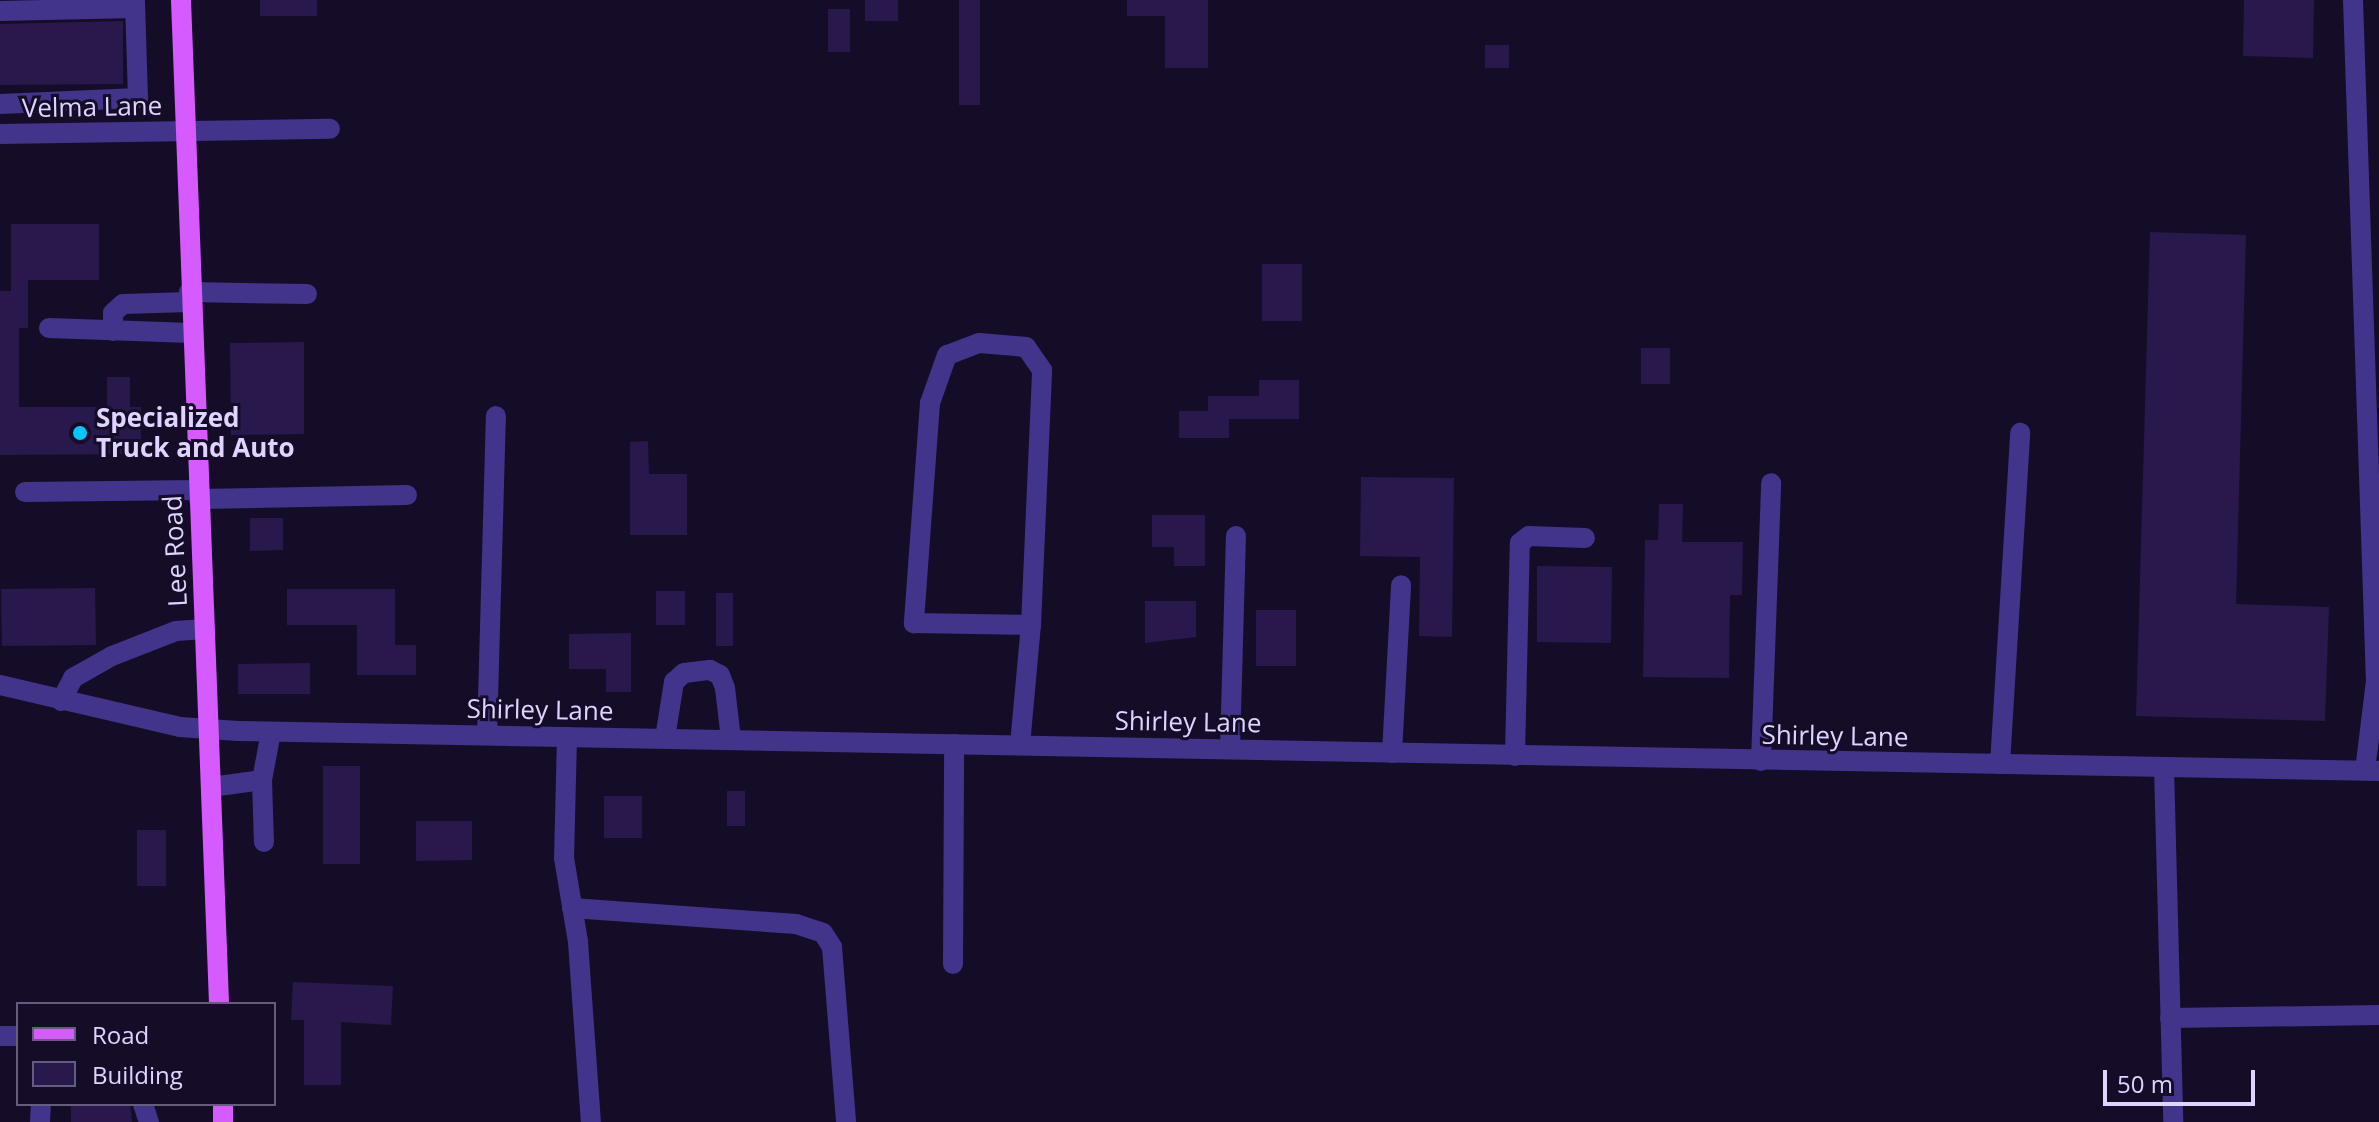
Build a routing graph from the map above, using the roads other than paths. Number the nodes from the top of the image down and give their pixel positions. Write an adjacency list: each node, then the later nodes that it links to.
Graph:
1 (181, 0): 7 (main road, Lee Road)
2 (2353, 0): 41 (street)
3 (135, 4): 4 (street); 5 (street)
4 (0, 11)
5 (0, 104)
6 (330, 129): 7 (street, Velma Lane)
7 (185, 131): 8 (street, Velma Lane); 10 (main road, Lee Road)
8 (0, 134)
9 (307, 294): 10 (street)
10 (189, 297): 12 (street); 13 (main road, Lee Road)
11 (49, 328): 12 (street)
12 (113, 331): 13 (street)
13 (191, 333): 18 (main road, Lee Road)
14 (496, 416): 29 (street)
15 (2020, 433): 39 (street)
16 (1771, 483): 38 (street)
17 (25, 492): 18 (street)
18 (198, 495): 19 (street); 24 (main road, Lee Road)
19 (407, 495)
20 (1236, 536): 35 (street)
21 (1585, 538): 37 (street)
22 (1401, 585): 36 (street)
23 (1031, 625): 23 (street); 34 (street)
24 (205, 629): 26 (street); 27 (main road, Lee Road)
25 (0, 685): 26 (street, Shirley Lane)
26 (61, 701): 27 (street, Shirley Lane)
27 (209, 729): 28 (street, Shirley Lane); 43 (main road, Lee Road)
28 (271, 732): 29 (street, Shirley Lane); 42 (street)
29 (487, 735): 30 (street, Shirley Lane)
30 (567, 737): 31 (street, Shirley Lane); 45 (street)
31 (665, 738): 32 (street, Shirley Lane); 32 (street)
32 (731, 739): 33 (street, Shirley Lane)
33 (954, 744): 34 (street, Shirley Lane); 46 (street)
34 (1020, 745): 35 (street, Shirley Lane)
35 (1230, 749): 36 (street, Shirley Lane)
36 (1392, 753): 37 (street, Shirley Lane)
37 (1515, 756): 38 (street, Shirley Lane)
38 (1761, 761): 39 (street, Shirley Lane)
39 (2000, 764): 40 (street, Shirley Lane)
40 (2164, 767): 41 (street, Shirley Lane); 49 (street)
41 (2372, 770)
42 (262, 780): 43 (street); 44 (street)
43 (211, 787): 47 (main road, Lee Road)
44 (264, 842)
45 (572, 908): 50 (street); 51 (street)
46 (953, 964)
47 (219, 1002)
48 (2379, 1015): 49 (street)
49 (2170, 1018): 52 (street)
50 (591, 1122)
51 (846, 1122)
52 (2173, 1122)

